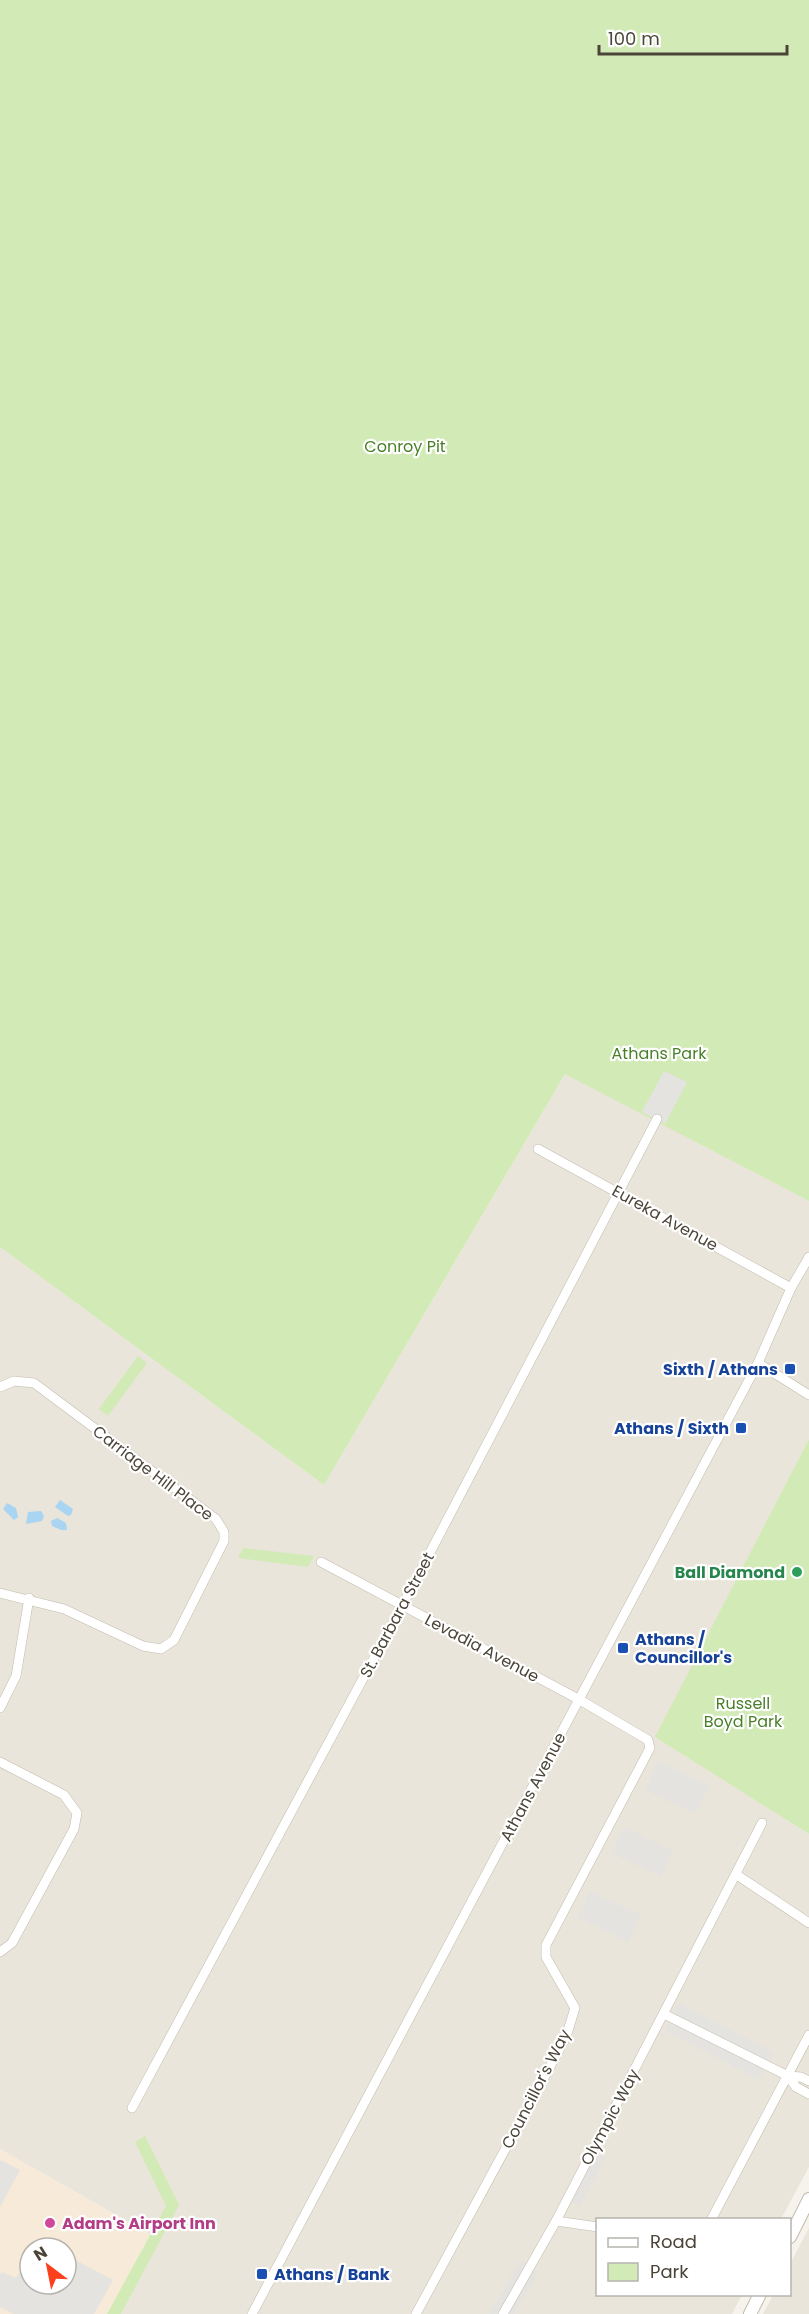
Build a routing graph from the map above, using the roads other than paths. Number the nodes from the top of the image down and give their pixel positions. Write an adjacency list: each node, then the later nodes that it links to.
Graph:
1 (657, 1119): 3 (street, St. Barbara Street)
2 (538, 1149): 3 (street, Eureka Avenue)
3 (619, 1194): 5 (street, Eureka Avenue); 12 (street, St. Barbara Street)
4 (809, 1257): 5 (street, Athans Avenue)
5 (791, 1288): 6 (street, Athans Avenue)
6 (758, 1363): 8 (street); 13 (street, Athans Avenue)
7 (0, 1387): 11 (street, Carriage Hill Place)
8 (809, 1395)
9 (321, 1562): 12 (street, Levadia Avenue)
10 (0, 1593): 11 (street, Carriage Hill Place)
11 (29, 1598): 14 (street)
12 (402, 1606): 13 (street, Levadia Avenue); 25 (street, St. Barbara Street)
13 (580, 1700): 32 (street, Athans Avenue); 33 (street, Councillor's Way)
14 (0, 1708)
15 (0, 1762): 19 (street)
16 (762, 1823): 17 (street, Olympic Way)
17 (737, 1875): 18 (street); 20 (street, Olympic Way)
18 (809, 1923)
19 (0, 1952)
20 (664, 2014): 22 (street); 28 (street, Olympic Way)
21 (809, 2035): 22 (street)
22 (788, 2076): 23 (street); 24 (street); 27 (street)
23 (809, 2081)
24 (809, 2094)
25 (132, 2108)
26 (809, 2199): 30 (street)
27 (712, 2218)
28 (556, 2221): 29 (street); 34 (street, Olympic Way)
29 (596, 2227)
30 (791, 2233)
31 (759, 2296): 35 (street)
32 (252, 2314)
33 (416, 2314)
34 (503, 2314)
35 (750, 2314)

